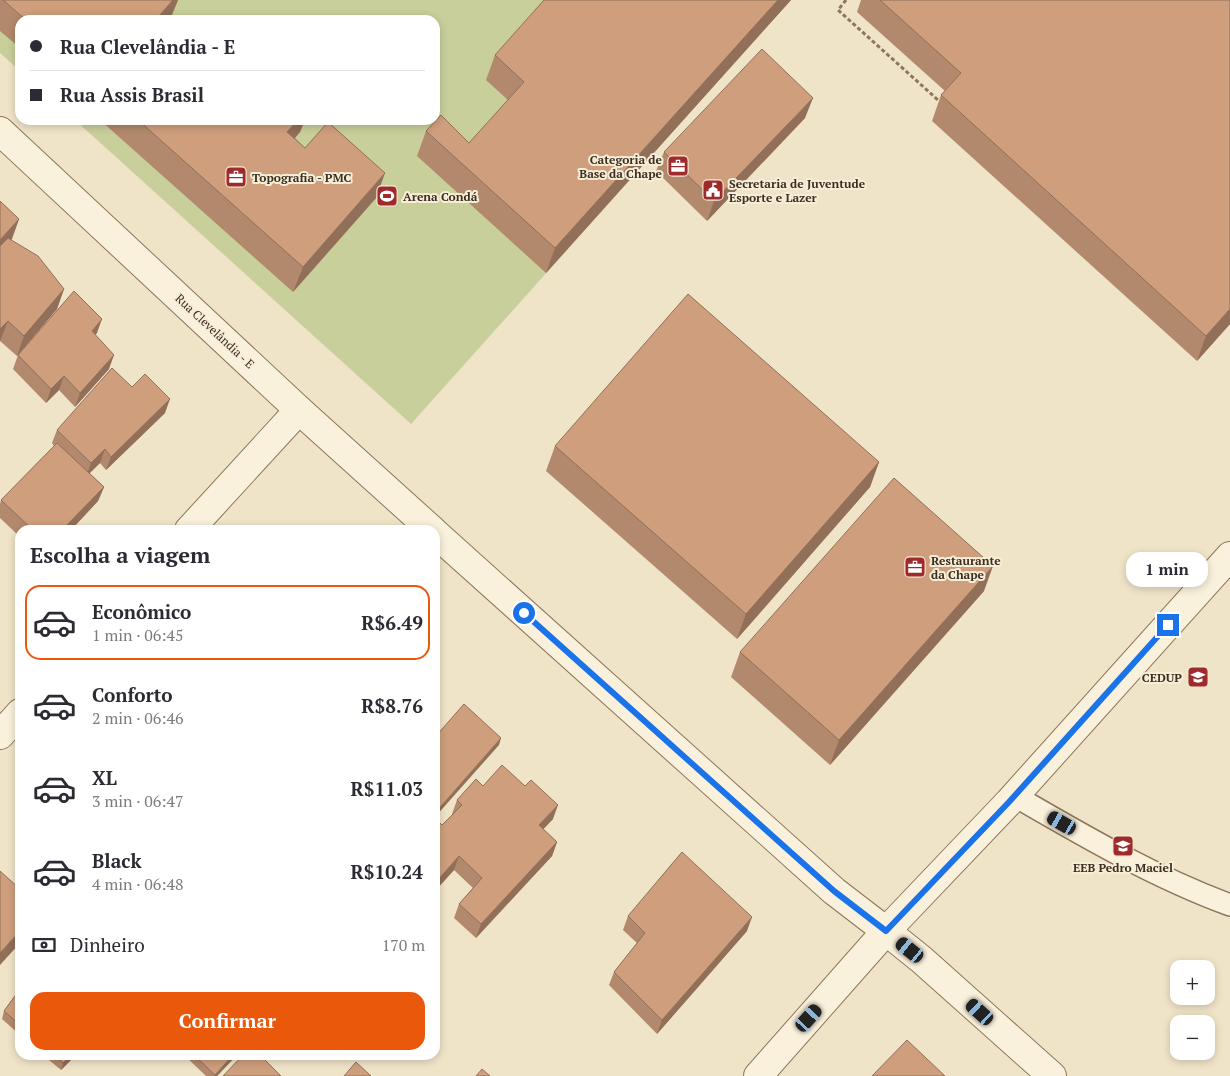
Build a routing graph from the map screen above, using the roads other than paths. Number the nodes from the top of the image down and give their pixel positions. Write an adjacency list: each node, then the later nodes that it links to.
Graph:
1 (0, 131): 2 (street, Rua Clevelândia - E)
2 (299, 410): 3 (street); 4 (street, Rua Clevelândia - E)
3 (194, 525)
4 (426, 525)
5 (440, 537): 11 (street)
6 (1230, 556): 9 (street)
7 (15, 718): 8 (street)
8 (0, 735)
9 (1014, 796): 10 (lane); 11 (street)
10 (1230, 905)
11 (886, 931): 12 (street); 13 (street)
12 (758, 1076)
13 (1052, 1076)

